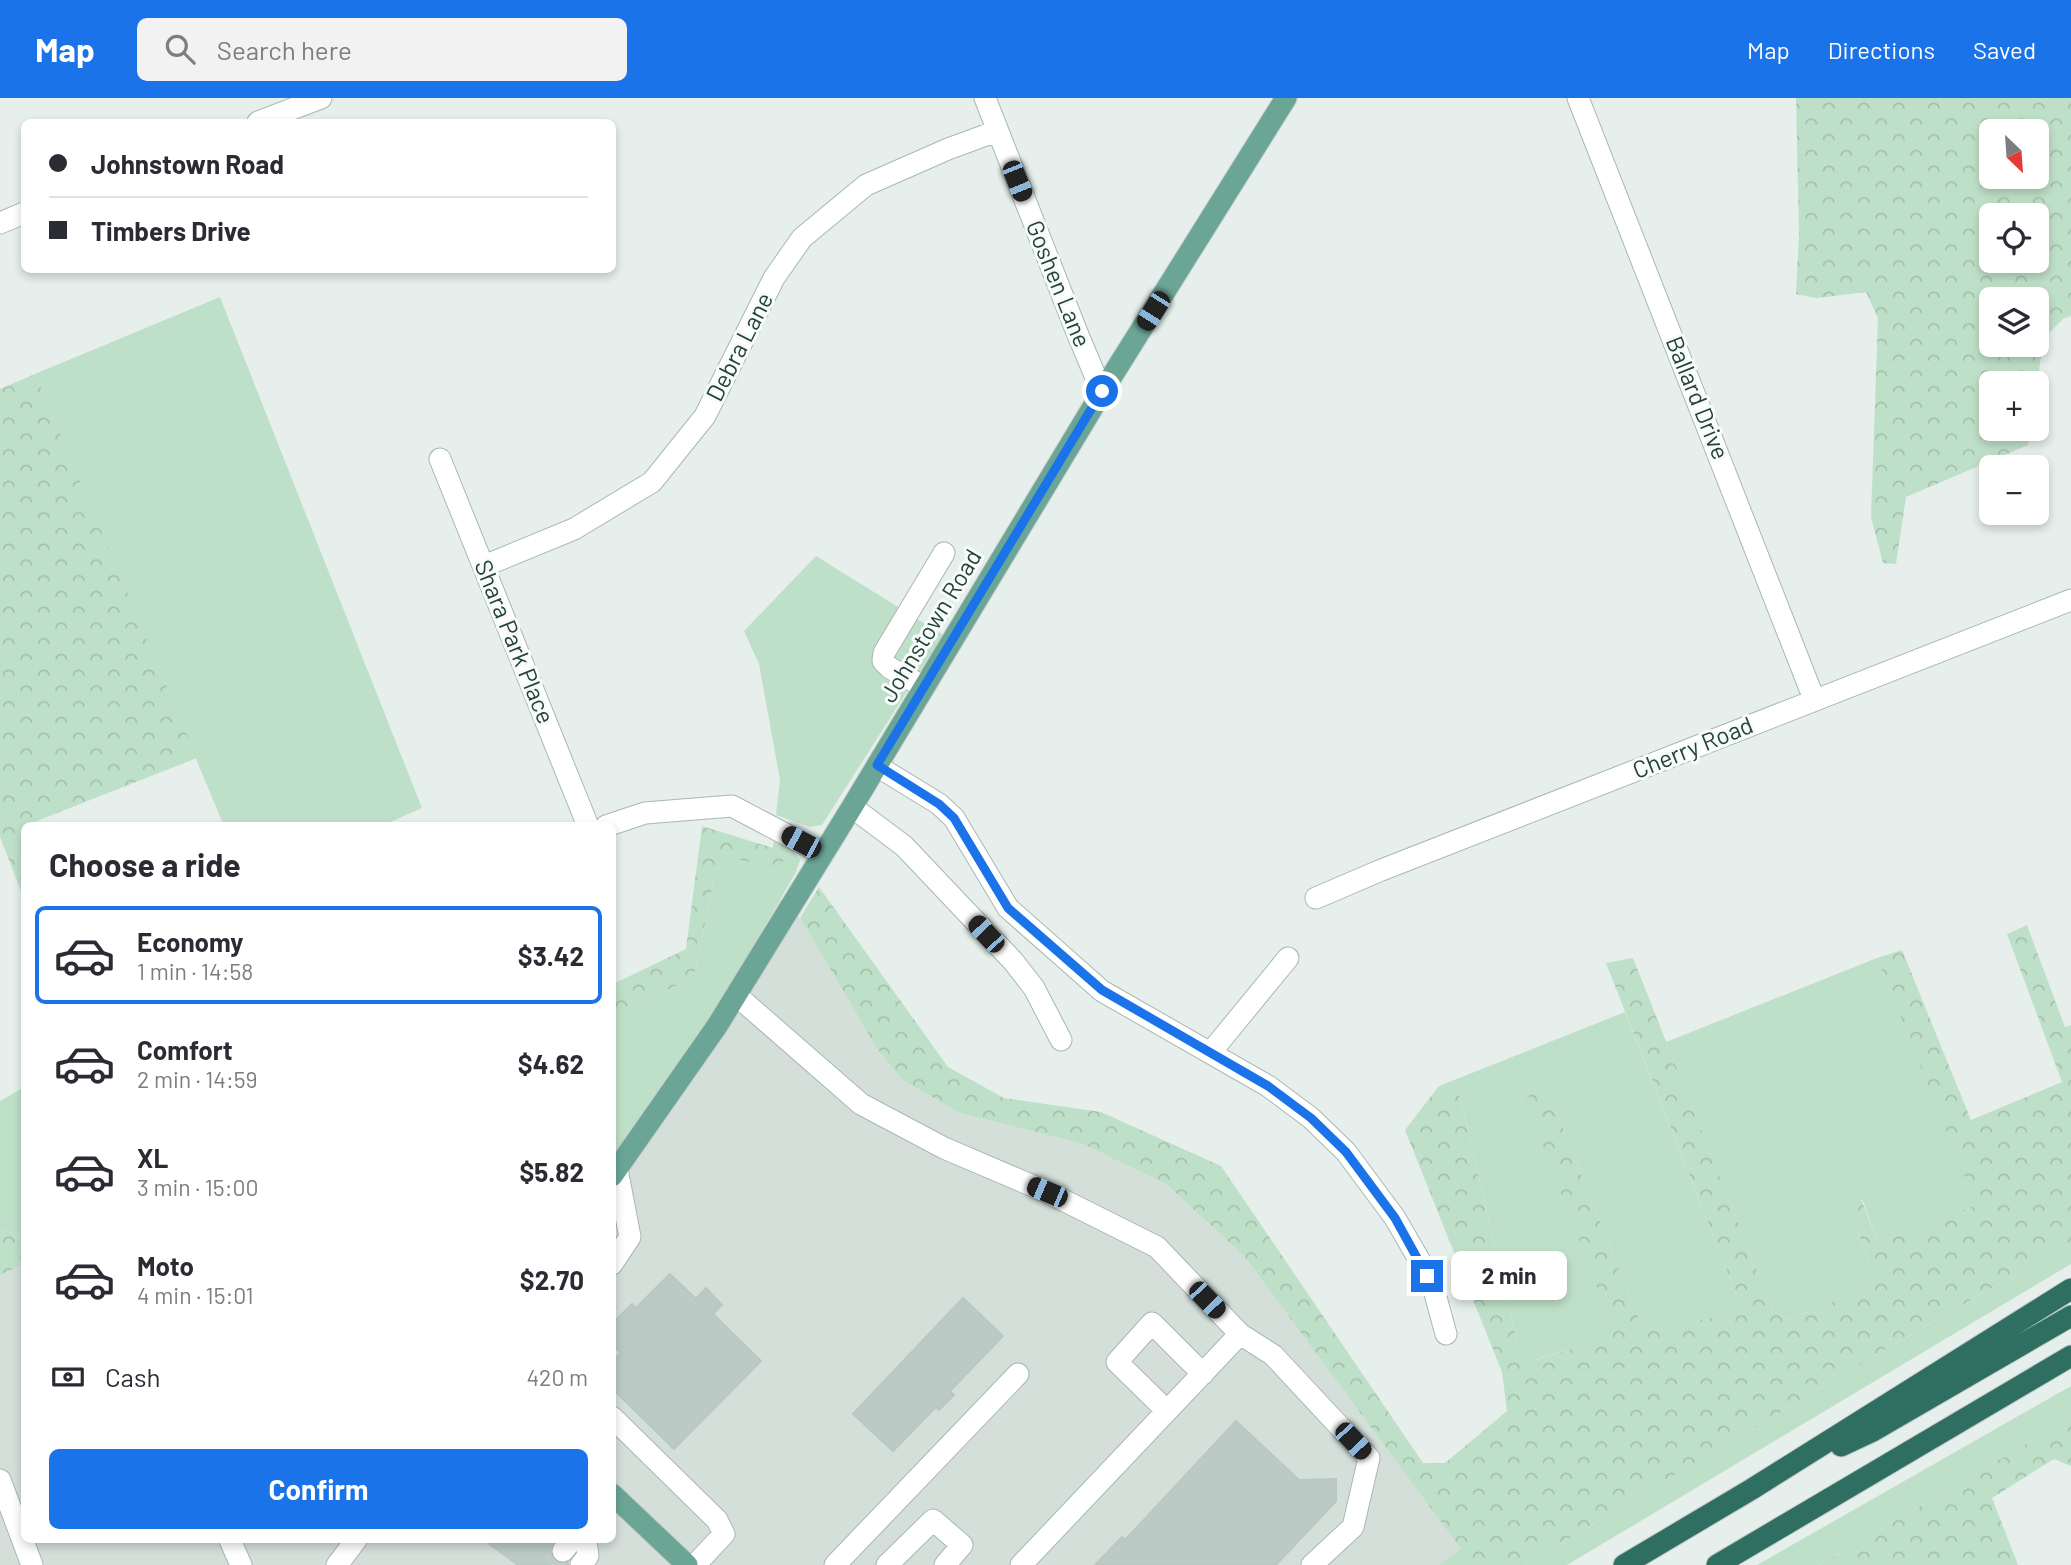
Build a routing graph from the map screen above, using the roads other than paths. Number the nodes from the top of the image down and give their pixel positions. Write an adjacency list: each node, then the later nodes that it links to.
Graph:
1 (321, 98): 5 (street)
2 (985, 98): 6 (street, Goshen Lane)
3 (1286, 98): 9 (main road, Johnstown Road)
4 (1578, 98): 15 (street, Ballard Drive)
5 (266, 119)
6 (997, 131): 9 (street, Goshen Lane); 12 (street, Debra Lane)
7 (21, 215): 8 (street)
8 (0, 223)
9 (1102, 391): 14 (main road, Johnstown Road)
10 (440, 459): 12 (street, Shara Park Place)
11 (944, 553): 14 (street)
12 (484, 566): 18 (street, Shara Park Place)
13 (2071, 600): 15 (street, Cherry Road)
14 (924, 687): 16 (main road, Johnstown Road)
15 (1814, 699): 21 (street, Cherry Road)
16 (877, 765): 17 (main road, Johnstown Road); 25 (street)
17 (852, 807): 20 (main road, Johnstown Road); 24 (street)
18 (586, 822)
19 (616, 823): 20 (street)
20 (823, 854): 23 (main road, Johnstown Road)
21 (1315, 898)
22 (1289, 957): 25 (street)
23 (736, 995): 26 (main road, Johnstown Road); 31 (street)
24 (1061, 1040)
25 (1211, 1052): 32 (street)
26 (616, 1172)
27 (616, 1177): 28 (street)
28 (616, 1258)
29 (2071, 1289): 39 (highway)
30 (2071, 1316): 39 (highway)
31 (1240, 1334): 35 (street); 56 (street)
32 (1446, 1334)
33 (2065, 1359): 58 (highway)
34 (1018, 1374): 53 (street)
35 (1203, 1374): 36 (street); 36 (street)
36 (1167, 1411): 46 (street)
37 (616, 1421): 52 (street)
38 (1, 1483): 41 (street)
39 (1752, 1489): 57 (highway)
40 (616, 1501): 51 (main road)
41 (21, 1536)
42 (24, 1543): 47 (street)
43 (231, 1543): 48 (street)
44 (354, 1543): 49 (street)
45 (586, 1543): 50 (street)
46 (1034, 1560)
47 (32, 1565)
48 (241, 1565)
49 (337, 1565)
50 (581, 1565)
51 (687, 1565)
52 (695, 1565)
53 (835, 1565)
54 (887, 1565): 55 (street)
55 (945, 1565)
56 (1312, 1565)
57 (1624, 1565)
58 (1717, 1565)

